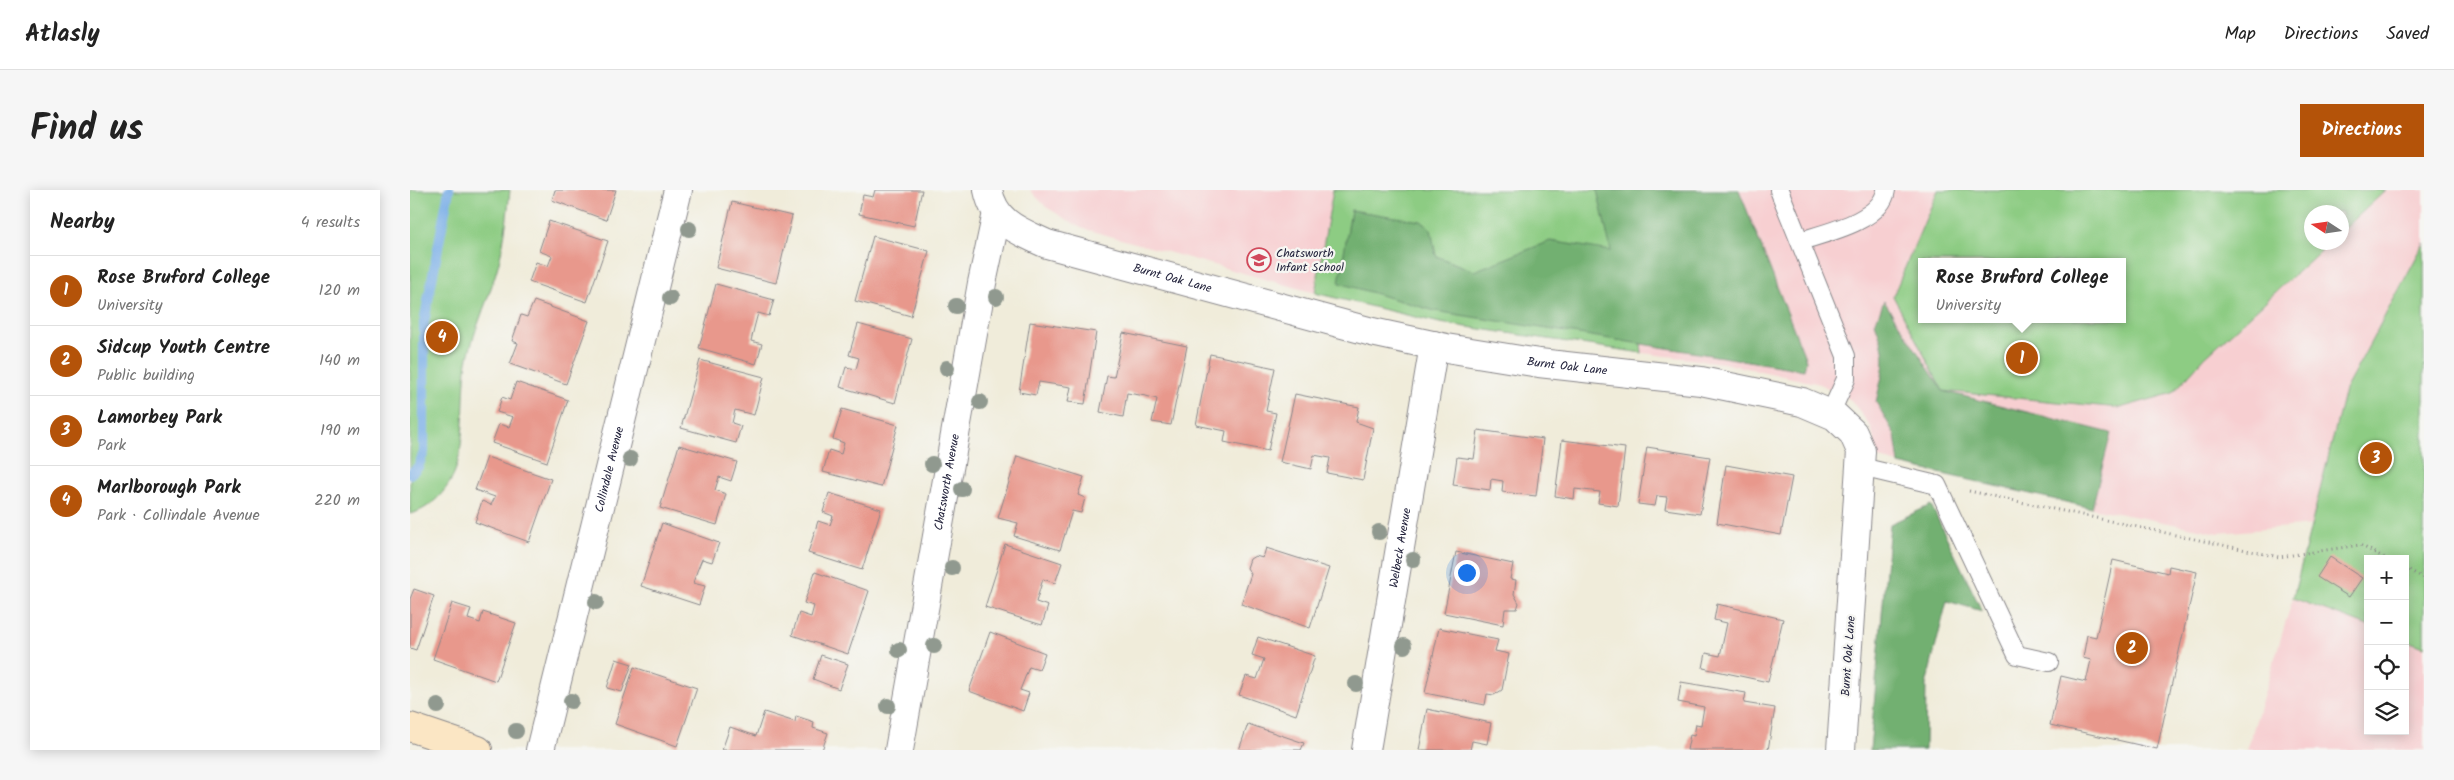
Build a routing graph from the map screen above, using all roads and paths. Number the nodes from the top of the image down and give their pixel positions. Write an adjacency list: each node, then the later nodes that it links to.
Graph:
1 (678, 190): 16 (street, Collindale Avenue)
2 (1779, 190): 5 (lane)
3 (1886, 190): 5 (lane)
4 (993, 202): 6 (street, Burnt Oak Lane); 17 (street, Chatsworth Avenue)
5 (1800, 241): 7 (lane)
6 (1434, 345): 7 (street, Burnt Oak Lane); 18 (street, Welbeck Avenue)
7 (1831, 412): 8 (street, Burnt Oak Lane)
8 (1861, 467): 9 (lane); 19 (street, Burnt Oak Lane)
9 (1938, 485): 10 (path); 13 (lane)
10 (2379, 555)
11 (2409, 570): 12 (path)
12 (2424, 578)
13 (2049, 662)
14 (410, 727): 15 (street)
15 (478, 750)
16 (540, 750)
17 (899, 750)
18 (1366, 750)
19 (1841, 750)

